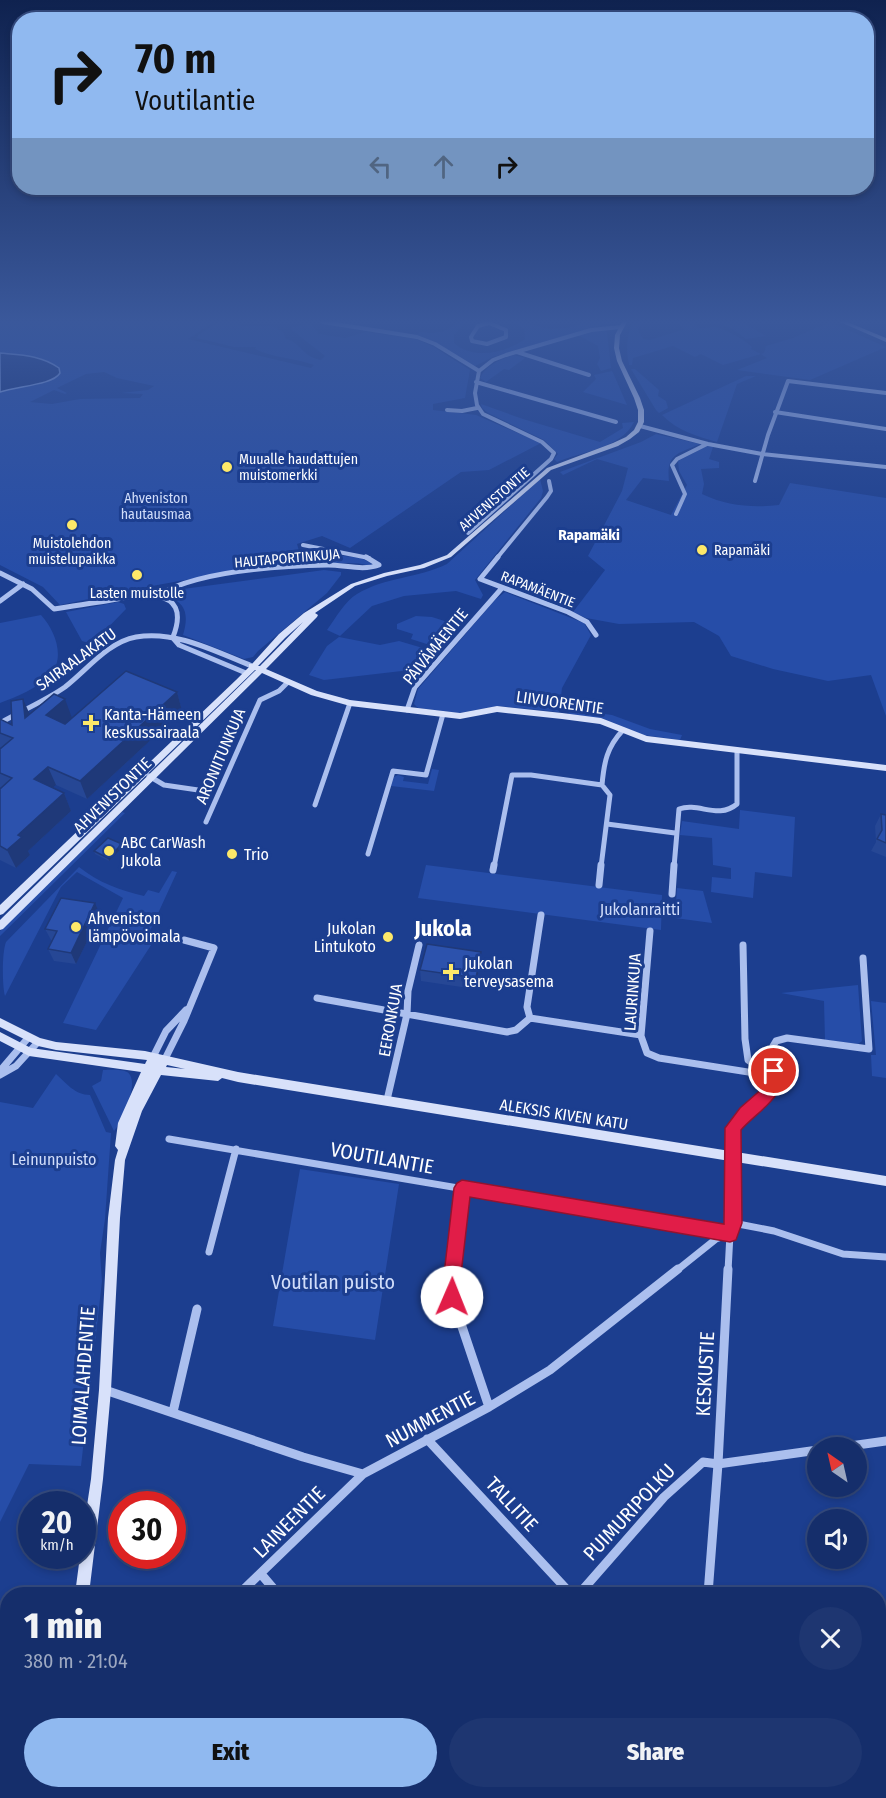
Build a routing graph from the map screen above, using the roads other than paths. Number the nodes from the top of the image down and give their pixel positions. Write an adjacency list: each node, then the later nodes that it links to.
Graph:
1 (560, 406): 7 (street)
2 (639, 406): 8 (main road)
3 (778, 406): 6 (street)
4 (477, 408): 5 (street); 16 (street)
5 (447, 410)
6 (775, 412): 9 (street); 11 (street)
7 (616, 422)
8 (640, 426): 10 (street); 25 (main road, AHVENISTONTIE)
9 (886, 429)
10 (708, 444): 11 (street); 15 (street)
11 (762, 454): 12 (street); 14 (street)
12 (886, 466)
13 (549, 481): 20 (street, RAPAMÄENTIE)
14 (755, 481)
15 (676, 514)
16 (468, 533)
17 (303, 545): 21 (street, HAUTAPORTINKUJA)
18 (0, 573): 19 (street)
19 (23, 584): 21 (street); 22 (street)
20 (502, 588): 23 (street, RAPAMÄENTIE); 28 (street, PÄIVÄMÄENTIE)
21 (156, 596): 24 (street)
22 (0, 601)
23 (596, 635)
24 (172, 637): 25 (street, SAIRAALAKATU); 25 (street, SAIRAALAKATU); 30 (street, SAIRAALAKATU)
25 (256, 672): 26 (main road, LIIVUORENTIE); 34 (main road, AHVENISTONTIE); 35 (main road, AHVENISTONTIE)
26 (288, 682): 27 (main road, LIIVUORENTIE); 39 (street, ARONIITUNKUJA)
27 (350, 703): 28 (main road, LIIVUORENTIE); 38 (street)
28 (407, 710): 29 (main road, LIIVUORENTIE)
29 (443, 714): 31 (main road, LIIVUORENTIE); 42 (street)
30 (0, 723)
31 (623, 730): 32 (main road, LIIVUORENTIE); 36 (street)
32 (737, 750): 33 (main road, LIIVUORENTIE); 41 (street)
33 (886, 768)
34 (143, 773): 35 (street); 46 (main road, AHVENISTONTIE)
35 (152, 777): 37 (street); 48 (main road, AHVENISTONTIE)
36 (602, 785): 40 (street); 43 (street)
37 (205, 791)
38 (315, 805)
39 (206, 822)
40 (607, 824): 41 (street); 44 (street)
41 (675, 833): 45 (street)
42 (368, 854)
43 (493, 870)
44 (599, 885)
45 (672, 894)
46 (0, 911)
47 (541, 915): 57 (street)
48 (0, 926)
49 (650, 931): 59 (street, LAURINKUJA)
50 (184, 940): 55 (street)
51 (419, 945): 56 (street, EERONKUJA)
52 (743, 945): 68 (street)
53 (863, 958): 68 (street)
54 (317, 998): 56 (street)
55 (187, 1009): 63 (street); 64 (street)
56 (407, 1014): 57 (street); 70 (street, EERONKUJA)
57 (530, 1018): 59 (street)
58 (0, 1022): 61 (main road, ALEKSIS KIVEN KATU)
59 (641, 1035): 68 (street, LAURINKUJA)
60 (0, 1036): 62 (main road, ALEKSIS KIVEN KATU)
61 (33, 1040): 62 (street); 63 (main road, ALEKSIS KIVEN KATU)
62 (25, 1050): 65 (main road, ALEKSIS KIVEN KATU); 67 (street)
63 (153, 1057): 64 (main road, ALEKSIS KIVEN KATU); 65 (main road, LOIMALAHDENTIE)
64 (165, 1059): 66 (main road, LOIMALAHDENTIE); 69 (main road, ALEKSIS KIVEN KATU)
65 (147, 1068): 66 (main road, ALEKSIS KIVEN KATU); 74 (main road, LOIMALAHDENTIE)
66 (159, 1071): 69 (main road, ALEKSIS KIVEN KATU); 74 (main road, LOIMALAHDENTIE)
67 (0, 1073)
68 (774, 1073): 73 (street, KESKUSTIE)
69 (238, 1077): 70 (main road, ALEKSIS KIVEN KATU)
70 (387, 1100): 73 (main road, ALEKSIS KIVEN KATU)
71 (169, 1139): 72 (street, VOUTILANTIE)
72 (236, 1149): 76 (street, VOUTILANTIE); 79 (street)
73 (732, 1156): 75 (main road, ALEKSIS KIVEN KATU); 77 (street, KESKUSTIE)
74 (120, 1160): 82 (main road, LOIMALAHDENTIE)
75 (886, 1181)
76 (462, 1188): 78 (street, VOUTILANTIE); 83 (street)
77 (733, 1223): 78 (street, KESKUSTIE); 80 (street)
78 (730, 1234): 83 (street, NUMMENTIE); 89 (street, KESKUSTIE)
79 (209, 1252)
80 (886, 1257)
81 (197, 1309): 84 (street)
82 (105, 1390): 84 (street); 92 (main road, LOIMALAHDENTIE)
83 (489, 1407): 85 (street, NUMMENTIE)
84 (173, 1412): 90 (street)
85 (427, 1439): 90 (street, NUMMENTIE); 95 (street, TALLITIE)
86 (886, 1441): 87 (street)
87 (867, 1444)
88 (807, 1452): 89 (street, PUIMURIPOLKU)
89 (718, 1464): 96 (street, PUIMURIPOLKU); 97 (street, KESKUSTIE)
90 (363, 1474): 91 (street, LAINEENTIE)
91 (261, 1574): 93 (street, LAINEENTIE); 94 (street)
92 (83, 1587)
93 (247, 1587)
94 (272, 1587)
95 (564, 1587)
96 (585, 1587)
97 (709, 1587)

